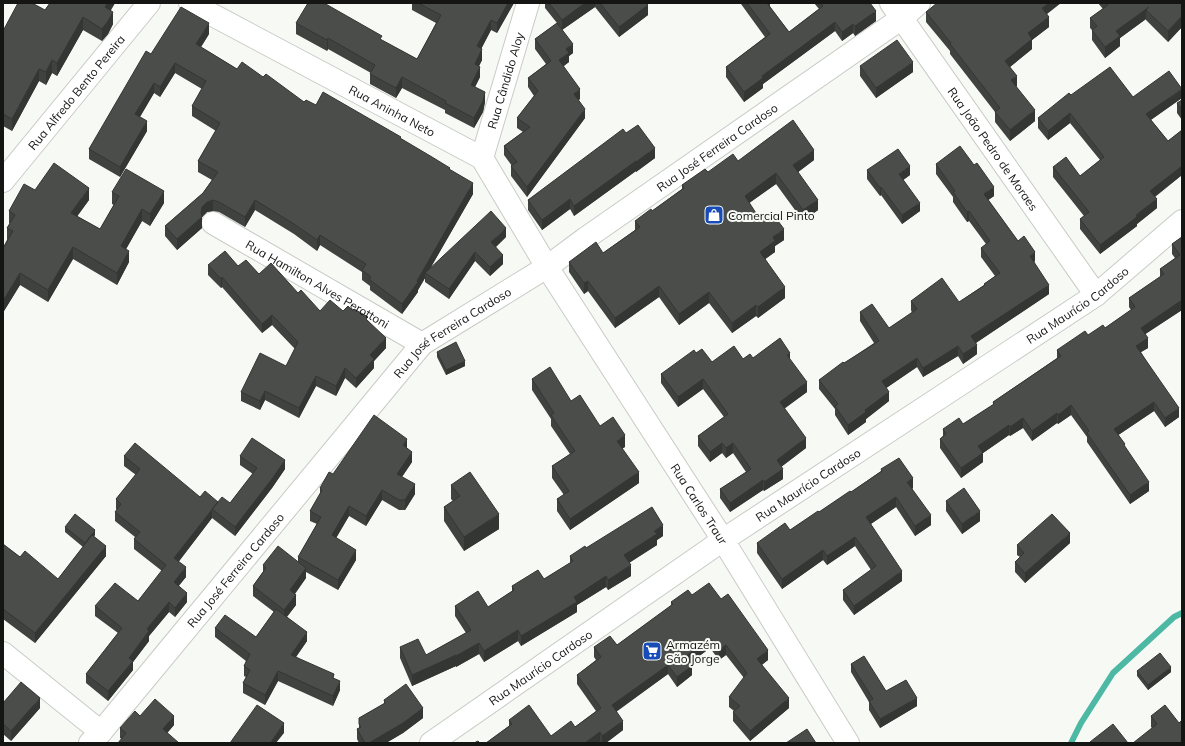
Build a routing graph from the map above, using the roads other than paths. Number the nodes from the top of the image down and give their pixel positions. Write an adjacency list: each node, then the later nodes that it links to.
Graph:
1 (149, 3): 7 (street, Rua Alfredo Bento Pereira)
2 (190, 3): 6 (street, Rua Aninha Neto)
3 (528, 3): 6 (street, Rua Cândido Aloy)
4 (919, 3): 5 (street, Rua José Ferreira Cardoso)
5 (897, 11): 10 (street, Rua José Ferreira Cardoso); 11 (street, Rua João Pedro de Moraes)
6 (482, 158): 10 (street)
7 (3, 181)
8 (1182, 222): 11 (street, Rua Maurício Cardoso)
9 (213, 223): 12 (street, Rua Hamilton Alves Perottoni)
10 (547, 267): 12 (street, Rua José Ferreira Cardoso); 13 (street, Rua Carlos Traur)
11 (1096, 294): 13 (street, Rua Maurício Cardoso)
12 (422, 344): 15 (street, Rua José Ferreira Cardoso)
13 (723, 540): 16 (street, Rua Maurício Cardoso); 17 (street, Rua Carlos Traur)
14 (3, 653): 15 (street)
15 (96, 737)
16 (431, 743)
17 (848, 743)

